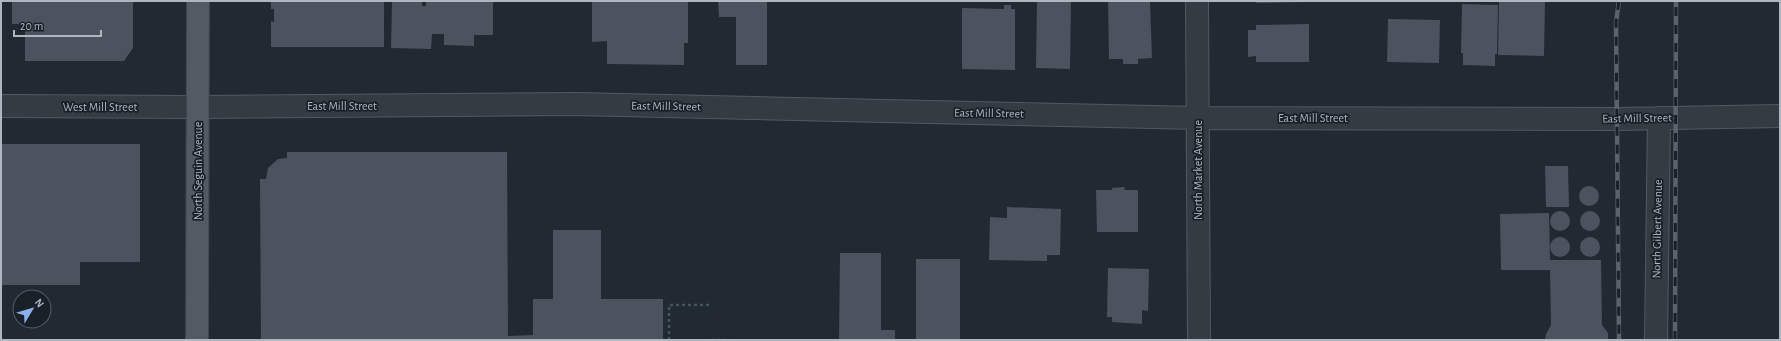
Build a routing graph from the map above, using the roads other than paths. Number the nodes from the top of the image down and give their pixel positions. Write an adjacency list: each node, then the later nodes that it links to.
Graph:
1 (198, 1): 4 (main road, North Seguin Avenue)
2 (1197, 1): 6 (street, North Market Avenue)
3 (1, 106): 4 (street, West Mill Street)
4 (199, 107): 6 (street, East Mill Street); 8 (main road, North Seguin Avenue)
5 (1780, 116): 7 (street, East Mill Street)
6 (1198, 118): 7 (street, East Mill Street); 9 (street, North Market Avenue)
7 (1659, 118): 10 (street, North Gilbert Avenue)
8 (197, 340)
9 (1199, 340)
10 (1656, 340)

